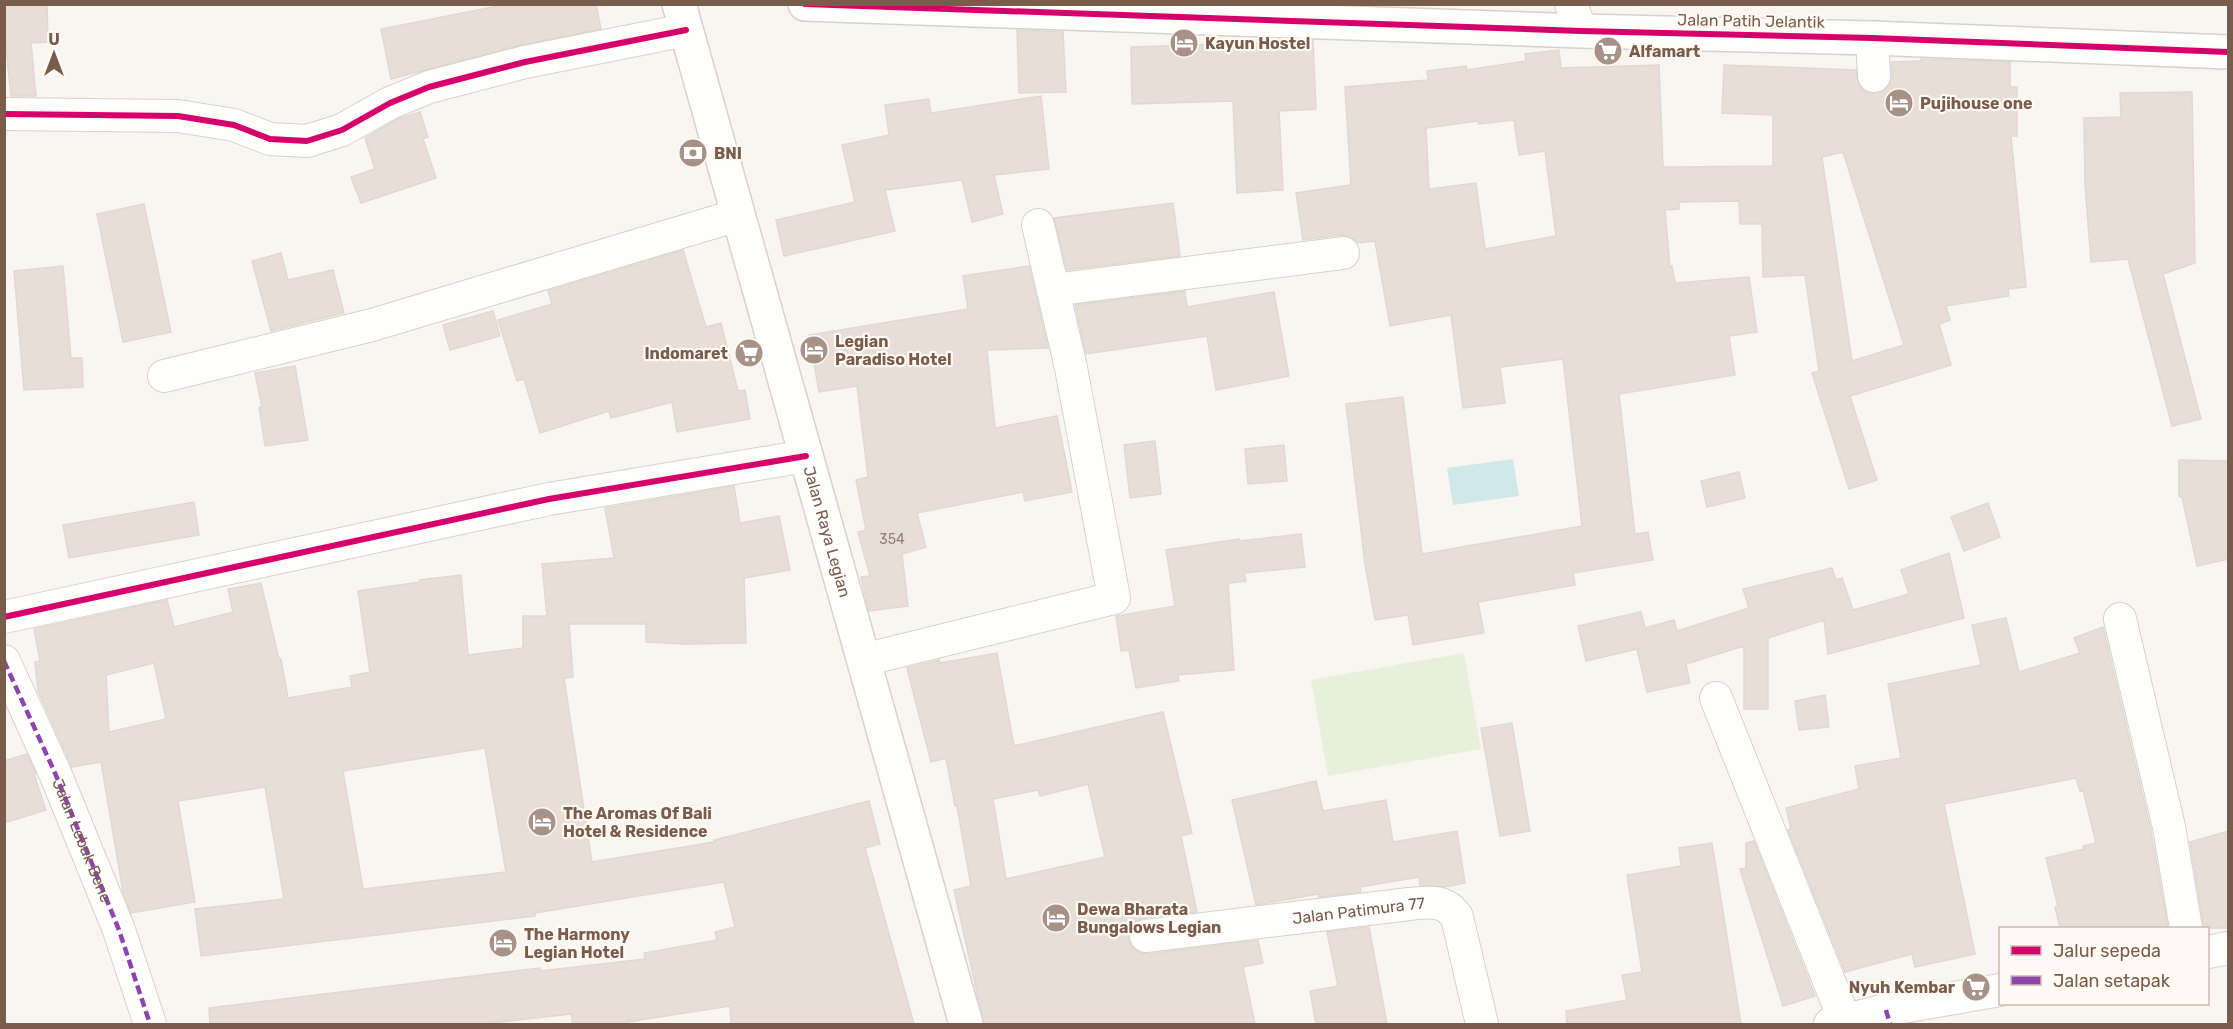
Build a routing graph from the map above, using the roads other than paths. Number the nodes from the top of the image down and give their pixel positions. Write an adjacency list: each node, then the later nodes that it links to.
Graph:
1 (805, 4): 3 (street, Jalan Patih Jelantik)
2 (682, 17): 7 (street); 8 (street, Jalan Raya Legian)
3 (1576, 18): 4 (street, Jalan Patih Jelantik)
4 (1872, 38): 5 (street, Jalan Patih Jelantik); 6 (street)
5 (2229, 52)
6 (1874, 76)
7 (4, 114)
8 (738, 215): 12 (street); 13 (street, Jalan Raya Legian)
9 (1038, 225): 11 (street)
10 (1343, 253): 11 (street)
11 (1053, 290): 16 (street)
12 (164, 376)
13 (806, 456): 14 (street); 16 (street, Jalan Raya Legian)
14 (4, 617)
15 (2120, 619): 19 (street)
16 (863, 660): 27 (street, Jalan Raya Legian)
17 (4, 661): 26 (street, Jalan Lebak Bene)
18 (1716, 698): 25 (street)
19 (2186, 927)
20 (1146, 936): 28 (street, Jalan Patimura 77)
21 (2229, 948): 22 (street)
22 (2209, 952)
23 (1999, 990): 24 (street)
24 (1888, 1018): 25 (street)
25 (1837, 1023)
26 (150, 1024)
27 (966, 1024)
28 (1482, 1024)

